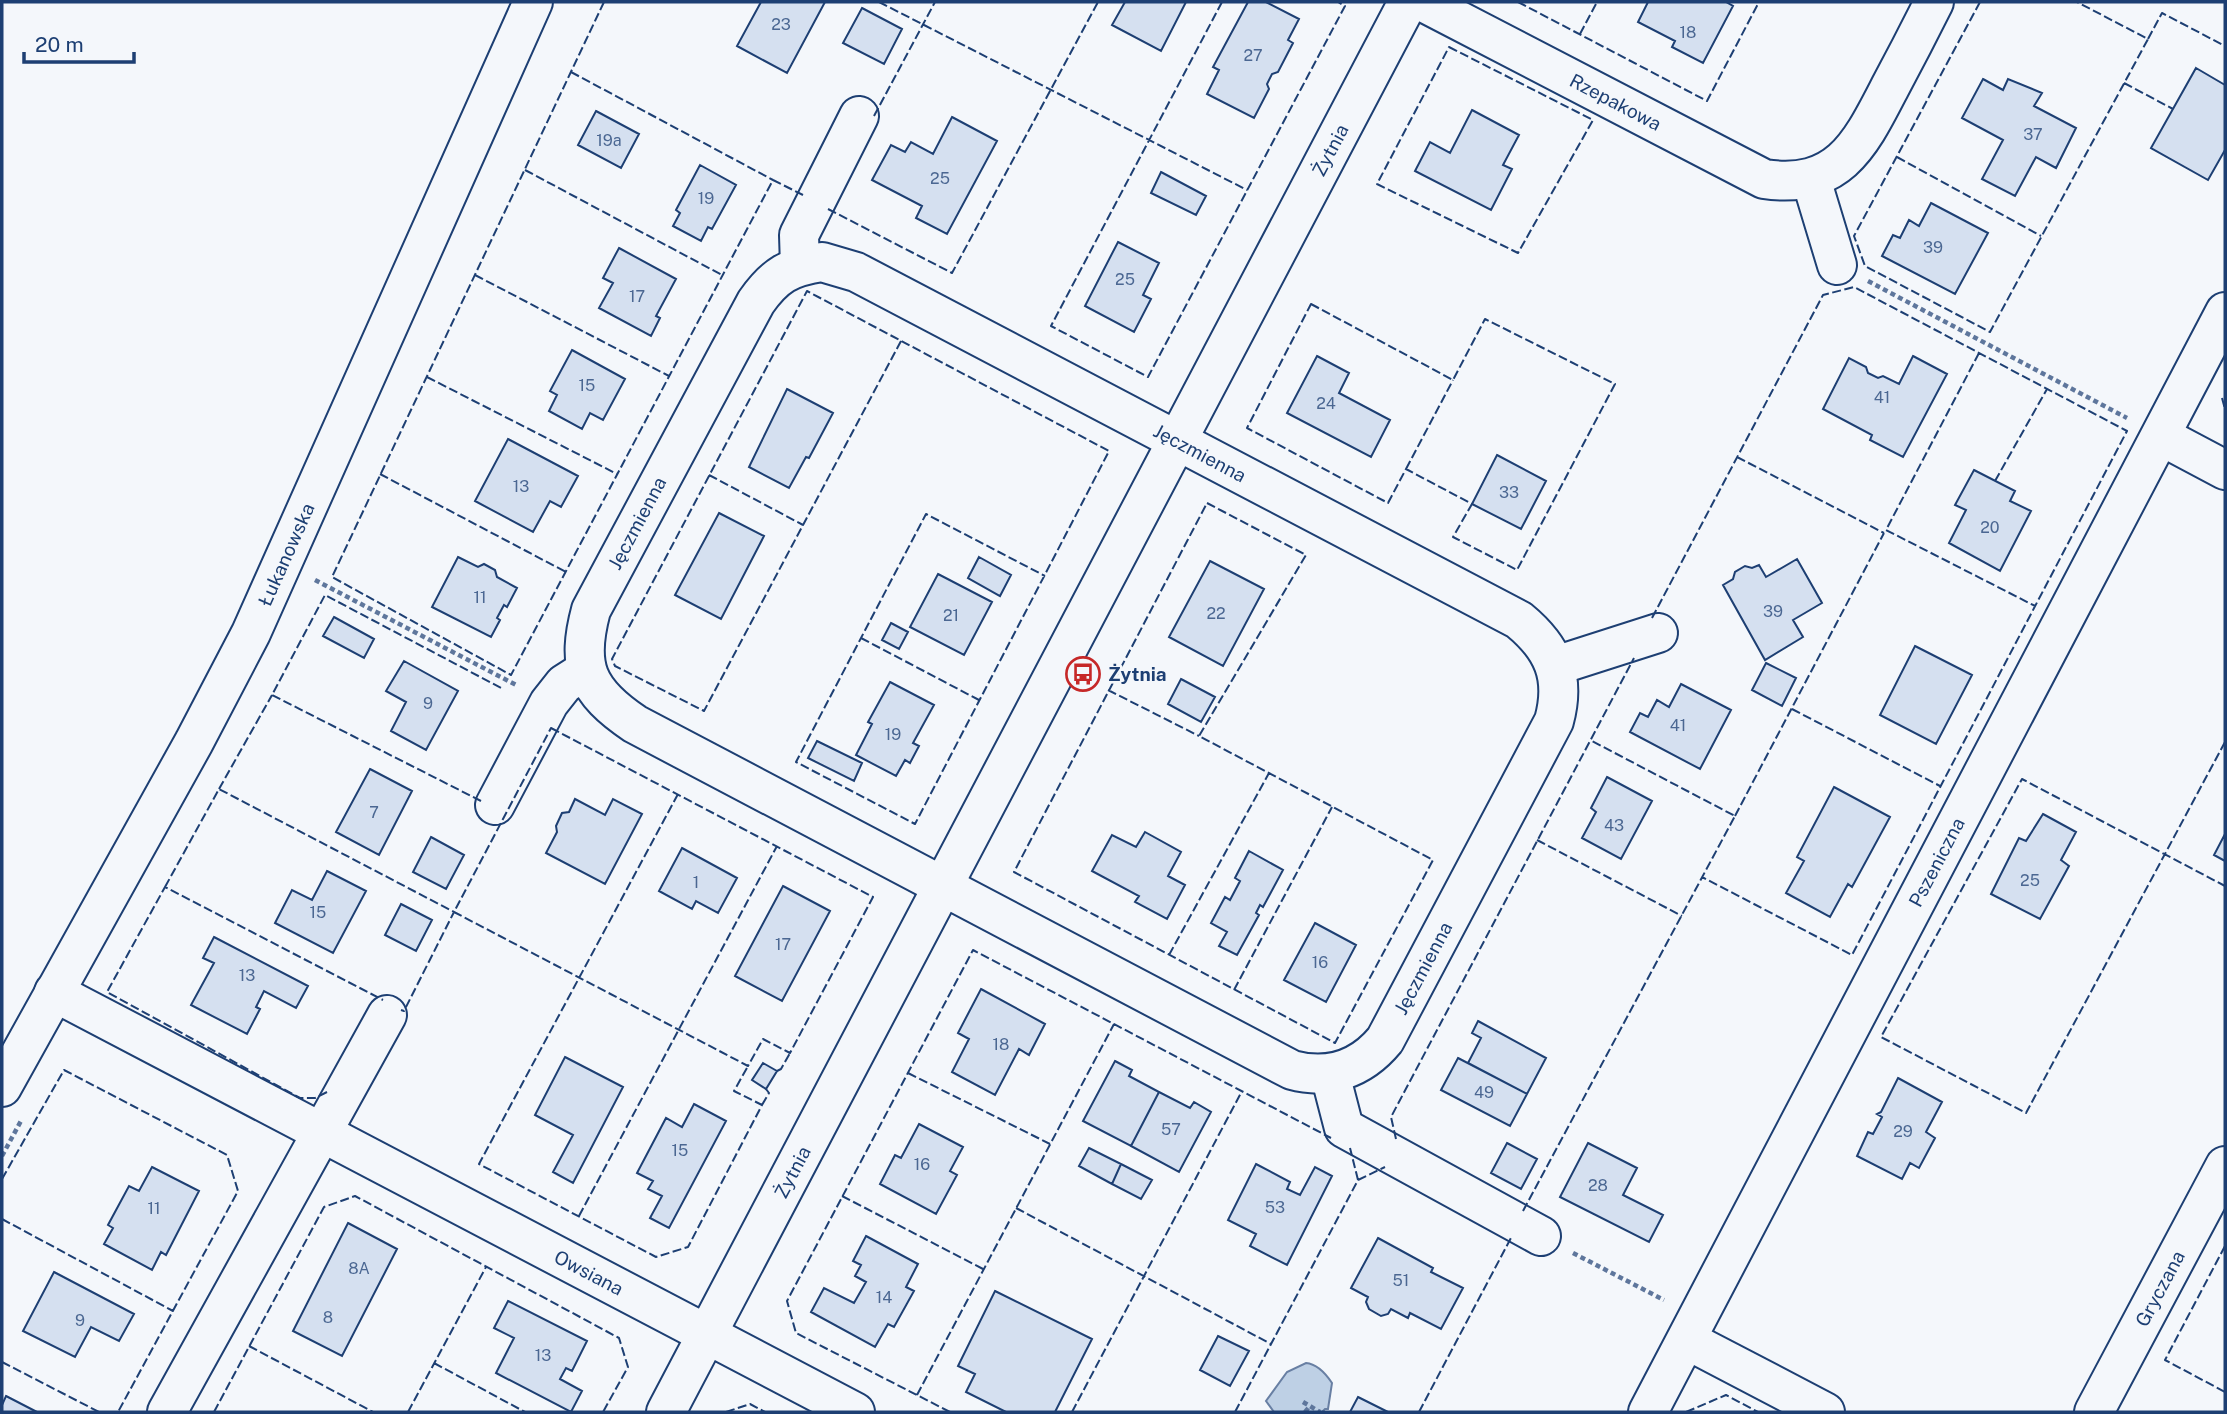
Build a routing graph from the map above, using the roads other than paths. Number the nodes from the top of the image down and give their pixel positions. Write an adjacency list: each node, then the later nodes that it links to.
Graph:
1 (533, 2): 18 (street, Łukanowska)
2 (1408, 2): 11 (street, Żytnia)
3 (1423, 2): 6 (street, Rzepakowa)
4 (1934, 2): 6 (street, Rzepakowa)
5 (859, 116): 8 (street)
6 (1811, 178): 7 (street)
7 (1837, 265)
8 (800, 266): 11 (street, Jęczmienna); 15 (street, Jęczmienna)
9 (2225, 312): 10 (street, Pszeniczna)
10 (2161, 436): 12 (street); 25 (street, Pszeniczna)
11 (1177, 441): 14 (street, Jęczmienna); 17 (street, Żytnia)
12 (2225, 470)
13 (1658, 633): 14 (street)
14 (1555, 666): 20 (street, Jęczmienna)
15 (586, 670): 16 (street); 17 (street, Jęczmienna)
16 (495, 805)
17 (943, 885): 20 (street, Jęczmienna); 26 (street, Żytnia)
18 (54, 992): 21 (street, Łukanowska); 22 (street, Owsiana)
19 (387, 1015): 22 (street)
20 (1330, 1074): 24 (street)
21 (2, 1087)
22 (322, 1133): 26 (street, Owsiana); 27 (street)
23 (2225, 1166): 32 (street, Gryczana)
24 (1541, 1236)
25 (1692, 1329): 30 (street, Pszeniczna); 31 (street)
26 (706, 1335): 28 (street, Żytnia); 29 (street, Owsiana)
27 (167, 1412)
28 (666, 1412)
29 (855, 1412)
30 (1648, 1412)
31 (1825, 1412)
32 (2094, 1412)

